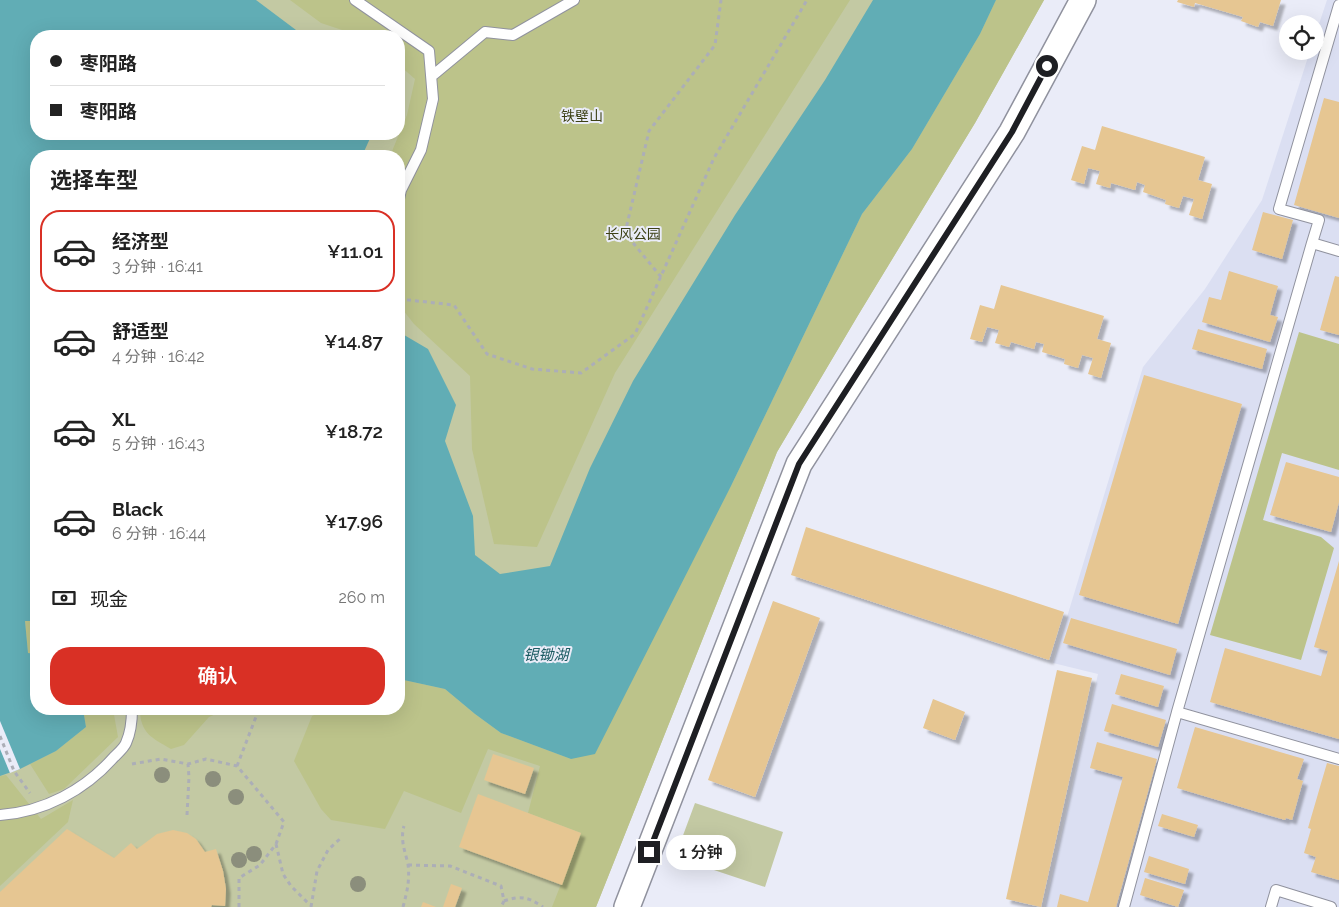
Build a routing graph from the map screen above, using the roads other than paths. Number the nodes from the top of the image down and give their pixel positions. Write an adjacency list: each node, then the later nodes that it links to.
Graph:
1 (355, 0): 5 (lane)
2 (574, 0): 7 (lane)
3 (1083, 0): 15 (street)
4 (1339, 5): 9 (lane)
5 (399, 30)
6 (405, 34): 7 (lane)
7 (432, 76): 8 (lane)
8 (405, 182)
9 (1312, 243): 10 (lane); 11 (lane)
10 (1339, 251)
11 (1177, 712): 13 (lane); 16 (lane)
12 (132, 715): 14 (lane)
13 (1339, 759)
14 (0, 815)
15 (627, 907)
16 (1124, 907)
17 (1271, 907): 18 (lane)
18 (1331, 907)

